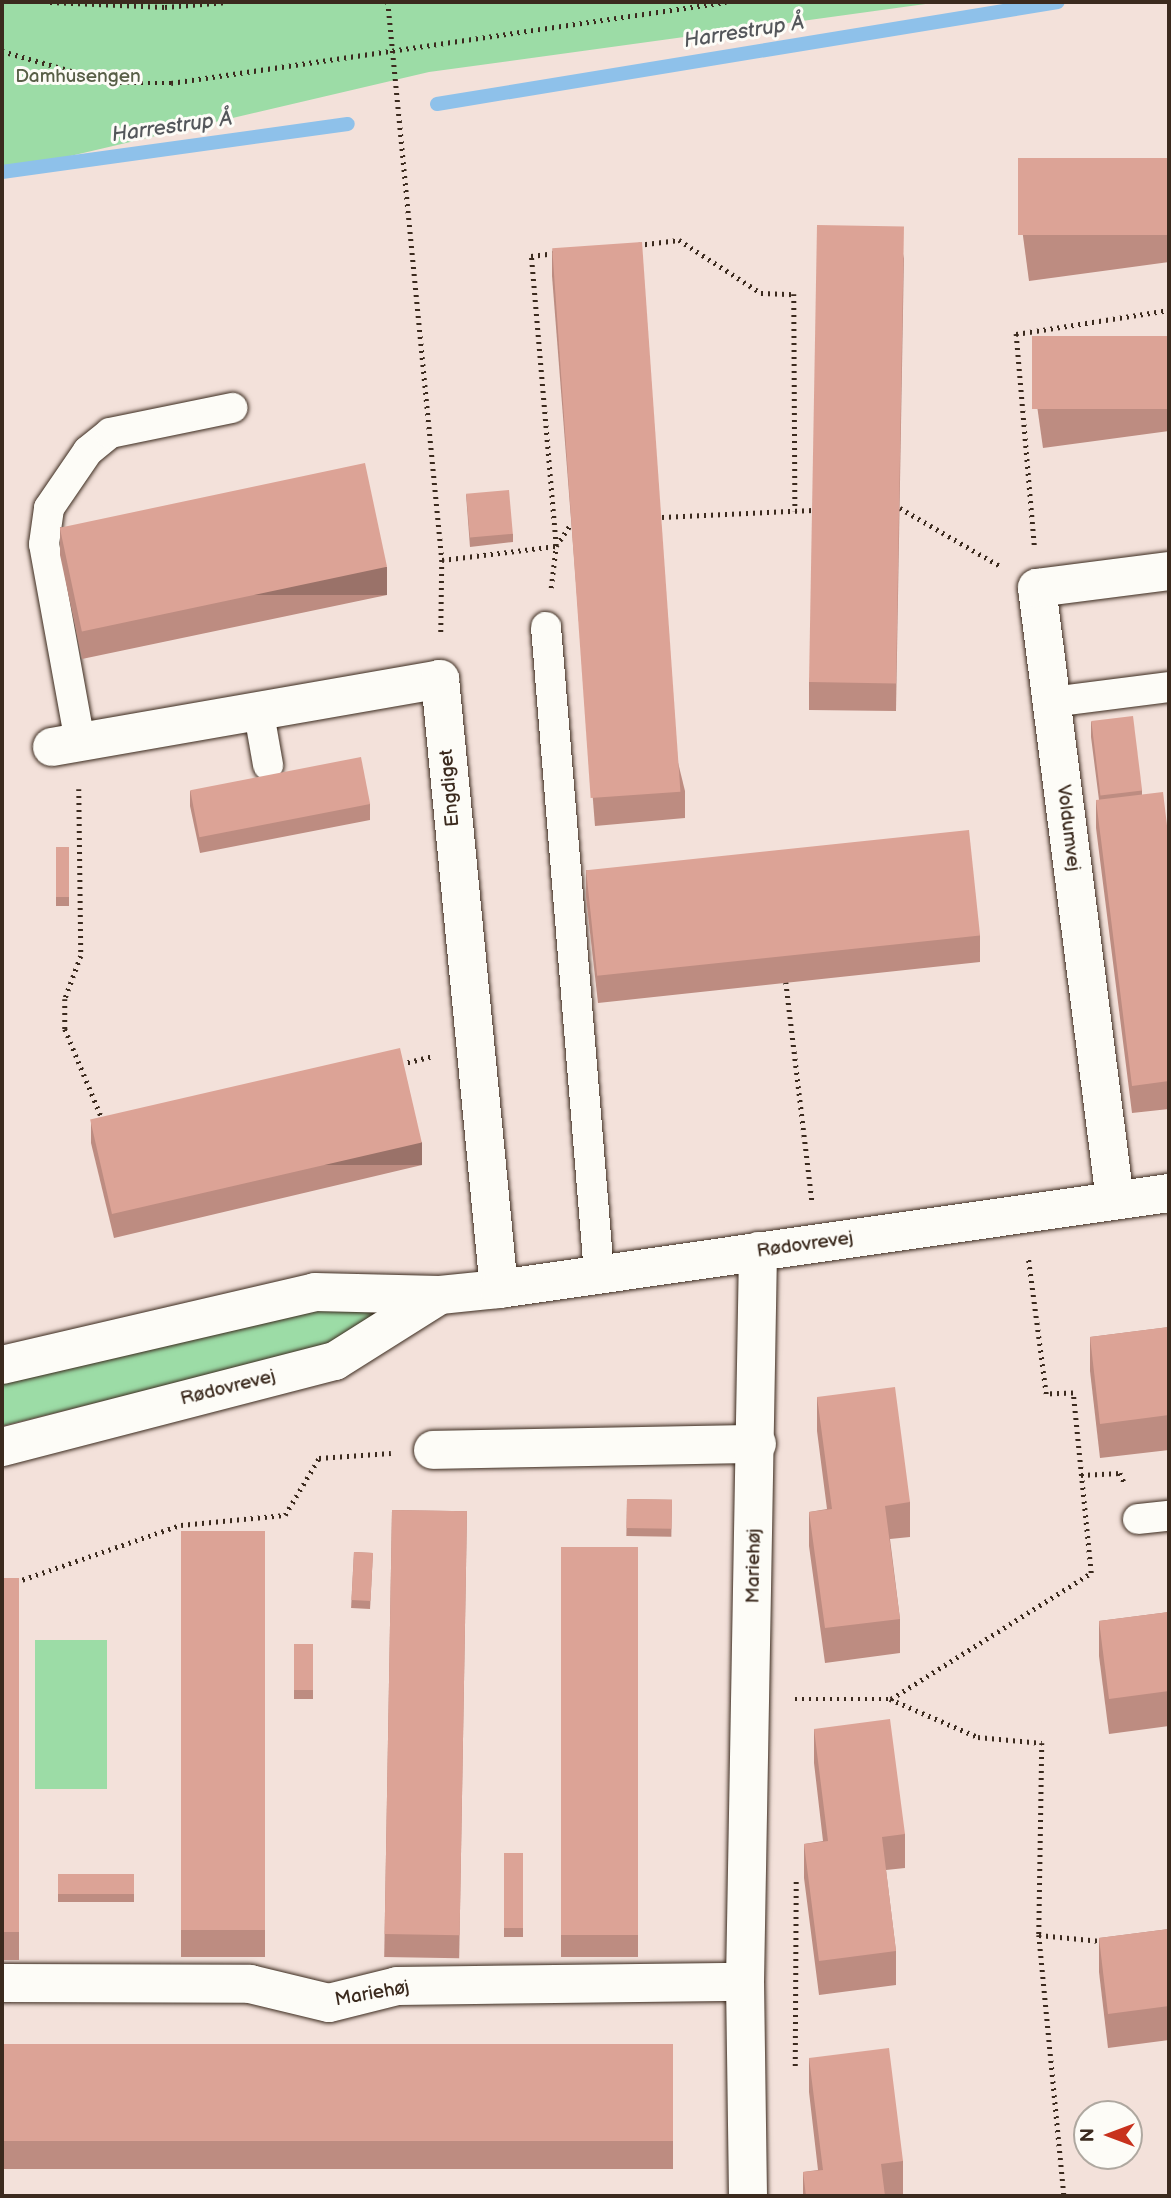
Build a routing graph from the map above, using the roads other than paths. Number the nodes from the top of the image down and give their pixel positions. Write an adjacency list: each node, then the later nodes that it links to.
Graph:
1 (232, 408): 7 (lane)
2 (1169, 571): 5 (street, Voldumvej)
3 (546, 627): 12 (lane)
4 (1169, 687): 5 (lane)
5 (1052, 702): 10 (street, Voldumvej)
6 (258, 708): 7 (street); 8 (lane); 13 (street, Engdiget)
7 (66, 744)
8 (268, 765)
9 (1169, 1193): 10 (street, Rødovrevej)
10 (1115, 1200): 11 (street, Rødovrevej)
11 (758, 1251): 12 (street, Rødovrevej); 16 (street, Mariehøj)
12 (599, 1273): 13 (street, Rødovrevej)
13 (499, 1289): 14 (street, Rødovrevej)
14 (440, 1295): 15 (street, Rødovrevej); 17 (street, Rødovrevej)
15 (2, 1365)
16 (757, 1444): 18 (street); 21 (street, Mariehøj)
17 (2, 1447)
18 (433, 1450)
19 (1169, 1516): 20 (lane)
20 (1138, 1519)
21 (745, 1982): 22 (street, Mariehøj); 23 (street, Mariehøj)
22 (2, 1983)
23 (748, 2196)

